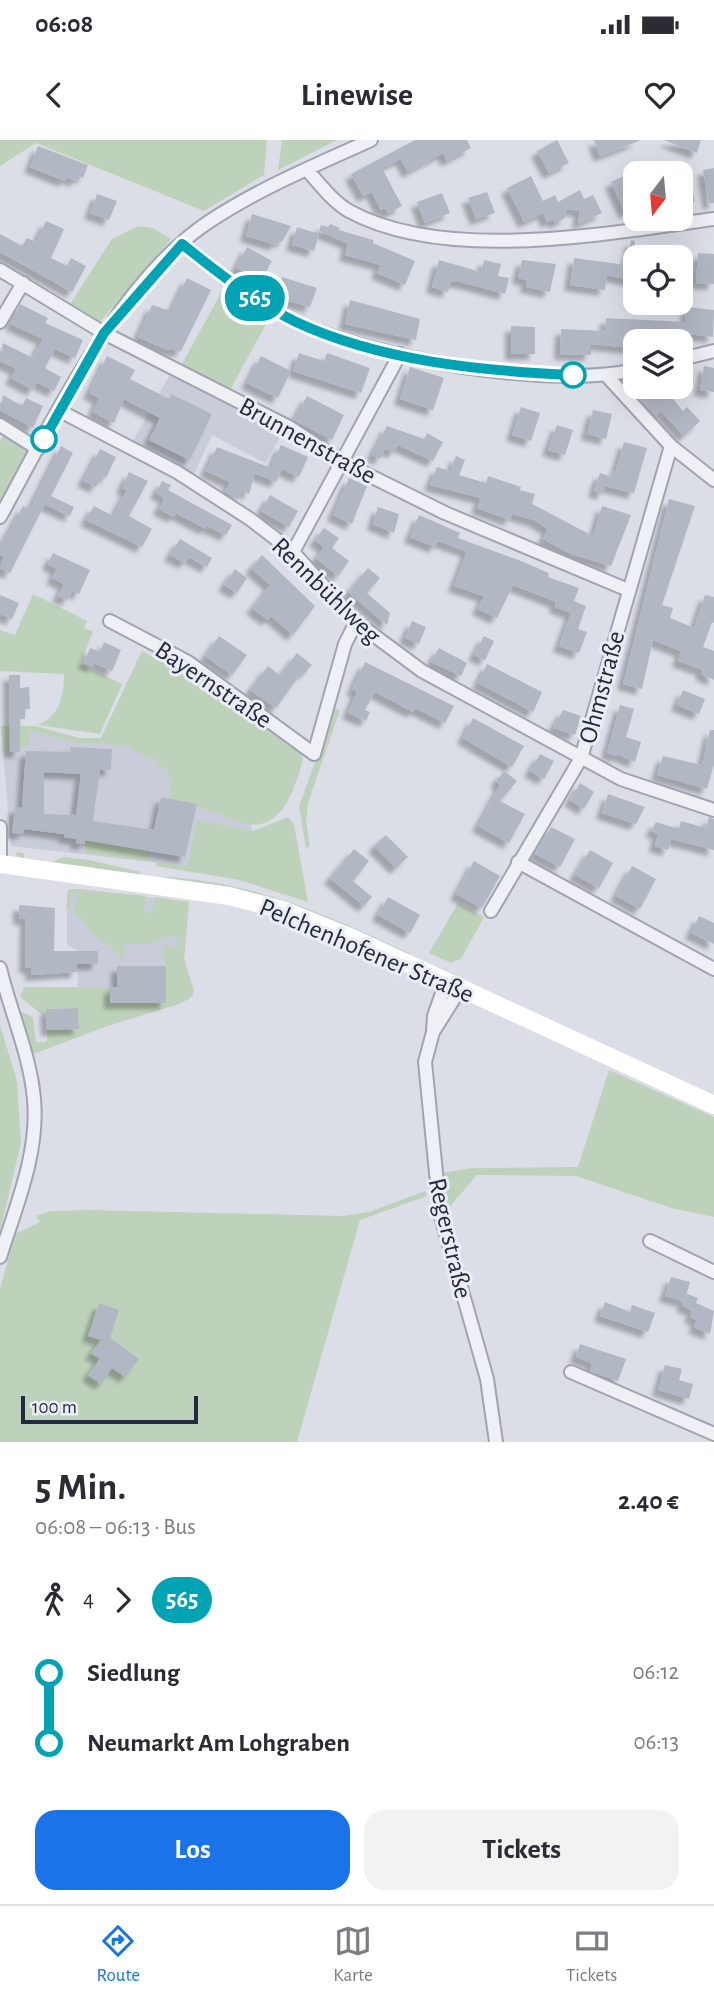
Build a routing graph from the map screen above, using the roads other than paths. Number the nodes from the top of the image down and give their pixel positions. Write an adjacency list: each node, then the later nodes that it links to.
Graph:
1 (371, 140): 2 (street)
2 (307, 170): 3 (street); 4 (street)
3 (714, 219)
4 (182, 244): 8 (street); 10 (street)
5 (0, 270): 6 (street, Brunnenstraße)
6 (23, 283): 7 (street); 8 (street, Brunnenstraße)
7 (0, 322)
8 (104, 333): 14 (street); 18 (street, Brunnenstraße)
9 (714, 351): 11 (street)
10 (400, 354): 13 (street); 18 (street)
11 (693, 356)
12 (623, 372): 13 (street)
13 (606, 375): 16 (street)
14 (60, 411): 17 (street); 21 (street, Rennbühlweg)
15 (0, 425): 17 (street)
16 (671, 446): 19 (street); 22 (street, Ohmstraße)
17 (38, 449): 20 (street)
18 (342, 462): 21 (street); 22 (street, Brunnenstraße)
19 (714, 480)
20 (0, 517)
21 (293, 552): 24 (street, Rennbühlweg)
22 (628, 590): 25 (street, Ohmstraße)
23 (110, 621): 24 (street, Bayernstraße)
24 (356, 622): 25 (street, Rennbühlweg)
25 (581, 758): 26 (street, Rennbühlweg); 29 (street, Ohmstraße)
26 (714, 810)
27 (0, 827): 28 (street)
28 (0, 858)
29 (518, 862): 31 (street, Ohmstraße); 33 (street)
30 (0, 864): 34 (main road, Pelchenhofener Straße)
31 (491, 911)
32 (0, 968): 37 (street)
33 (714, 970)
34 (453, 985): 35 (main road, Pelchenhofener Straße); 41 (street, Regerstraße)
35 (714, 1105)
36 (650, 1241): 38 (street)
37 (0, 1257)
38 (714, 1272)
39 (571, 1372): 40 (street)
40 (714, 1434)
41 (496, 1442)

